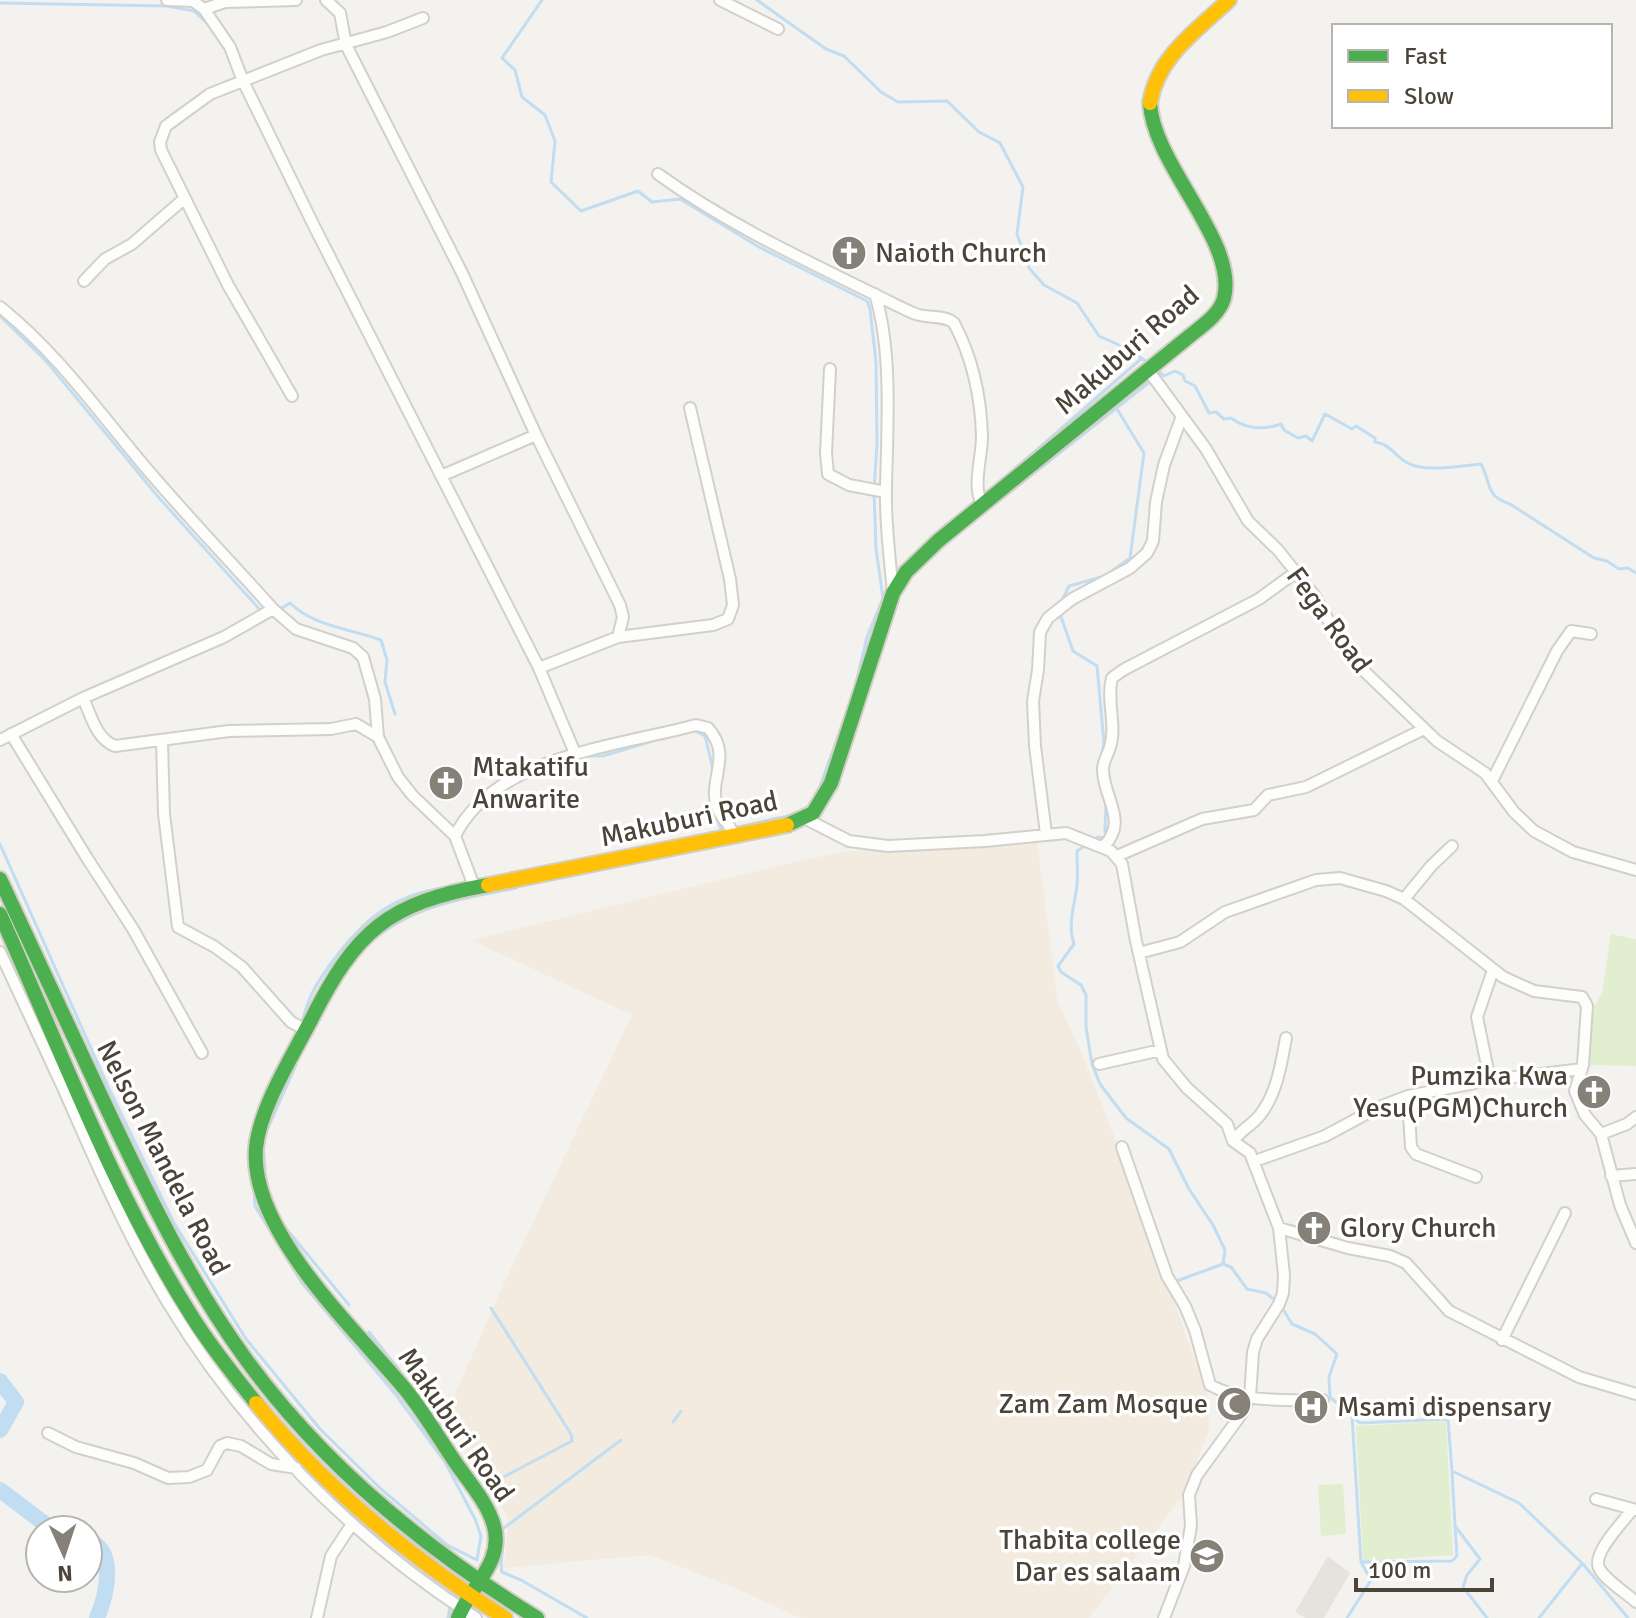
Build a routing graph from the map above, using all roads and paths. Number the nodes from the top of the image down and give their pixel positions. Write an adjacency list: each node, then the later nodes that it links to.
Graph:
1 (167, 0): 7 (street)
2 (296, 0): 6 (street)
3 (326, 0): 10 (street)
4 (720, 0): 9 (street)
5 (1229, 0): 18 (street, Makuburi Road)
6 (244, 1): 7 (street)
7 (204, 9): 11 (street)
8 (423, 18): 10 (street)
9 (778, 29)
10 (346, 45): 11 (street); 22 (street)
11 (243, 81): 13 (street); 23 (street)
12 (658, 174): 15 (street)
13 (185, 198): 14 (street); 19 (street)
14 (84, 281)
15 (875, 294): 24 (street); 25 (street)
16 (0, 307): 28 (street)
17 (830, 369): 24 (street)
18 (1145, 370): 21 (street, Fega Road); 25 (street, Makuburi Road)
19 (292, 396)
20 (690, 408): 30 (street)
21 (1182, 416): 26 (street, Fega Road); 41 (street)
22 (536, 435): 23 (street); 30 (street)
23 (441, 476): 31 (street)
24 (886, 492): 27 (street)
25 (982, 504): 27 (street, Makuburi Road)
26 (1296, 572): 33 (street, Fega Road); 45 (street)
27 (893, 593): 40 (street, Makuburi Road)
28 (273, 609): 32 (street); 35 (street)
29 (1591, 634): 39 (street)
30 (618, 637): 31 (street)
31 (539, 668): 38 (street)
32 (83, 698): 34 (street); 37 (street)
33 (1424, 729): 39 (street, Fega Road); 46 (street)
34 (11, 734): 36 (street); 58 (street)
35 (378, 737): 37 (street); 42 (street)
36 (0, 740)
37 (162, 741): 55 (street)
38 (575, 753): 42 (street); 43 (street)
39 (1492, 781): 47 (street, Fega Road)
40 (806, 819): 41 (street); 43 (street, Makuburi Road)
41 (1046, 834): 45 (street)
42 (455, 836): 49 (street)
43 (734, 837): 49 (street, Makuburi Road)
44 (1452, 846): 50 (street)
45 (1103, 847): 46 (street)
46 (1117, 856): 53 (street)
47 (1636, 870)
48 (0, 879): 83 (street, Nelson Mandela Road)
49 (475, 889): 55 (street, Makuburi Road)
50 (1404, 899): 53 (street); 54 (street)
51 (0, 914): 79 (street, Nelson Mandela Road)
52 (0, 952): 79 (street)
53 (1139, 953): 57 (street)
54 (1493, 970): 60 (street); 61 (street)
55 (306, 1030): 83 (street, Makuburi Road)
56 (1286, 1038): 65 (street)
57 (1161, 1050): 59 (street); 65 (street)
58 (202, 1053)
59 (1099, 1064)
60 (1582, 1069): 61 (street); 64 (street)
61 (1490, 1080): 62 (street)
62 (1408, 1096): 67 (street); 70 (street)
63 (1636, 1117): 64 (street)
64 (1601, 1134): 69 (street)
65 (1233, 1141): 67 (street)
66 (1122, 1147): 76 (street)
67 (1255, 1161): 72 (street)
68 (1636, 1174): 69 (street)
69 (1611, 1176): 73 (street)
70 (1476, 1177)
71 (1565, 1213): 74 (street)
72 (1279, 1228): 74 (street); 76 (street)
73 (1636, 1243)
74 (1502, 1340): 75 (street)
75 (1636, 1394)
76 (1250, 1397): 77 (street); 90 (street)
77 (1323, 1400)
78 (48, 1433): 79 (street)
79 (302, 1464): 82 (street); 83 (street, Nelson Mandela Road)
80 (1596, 1499): 81 (street)
81 (1634, 1510): 84 (street)
82 (352, 1524): 85 (street); 86 (street)
83 (473, 1589): 85 (street, Makuburi Road); 88 (street, Nelson Mandela Road); 89 (street, Nelson Mandela Road)
84 (1636, 1602)
85 (460, 1613): 87 (street)
86 (317, 1618)
87 (476, 1618)
88 (505, 1618)
89 (537, 1618)
90 (1164, 1618)

